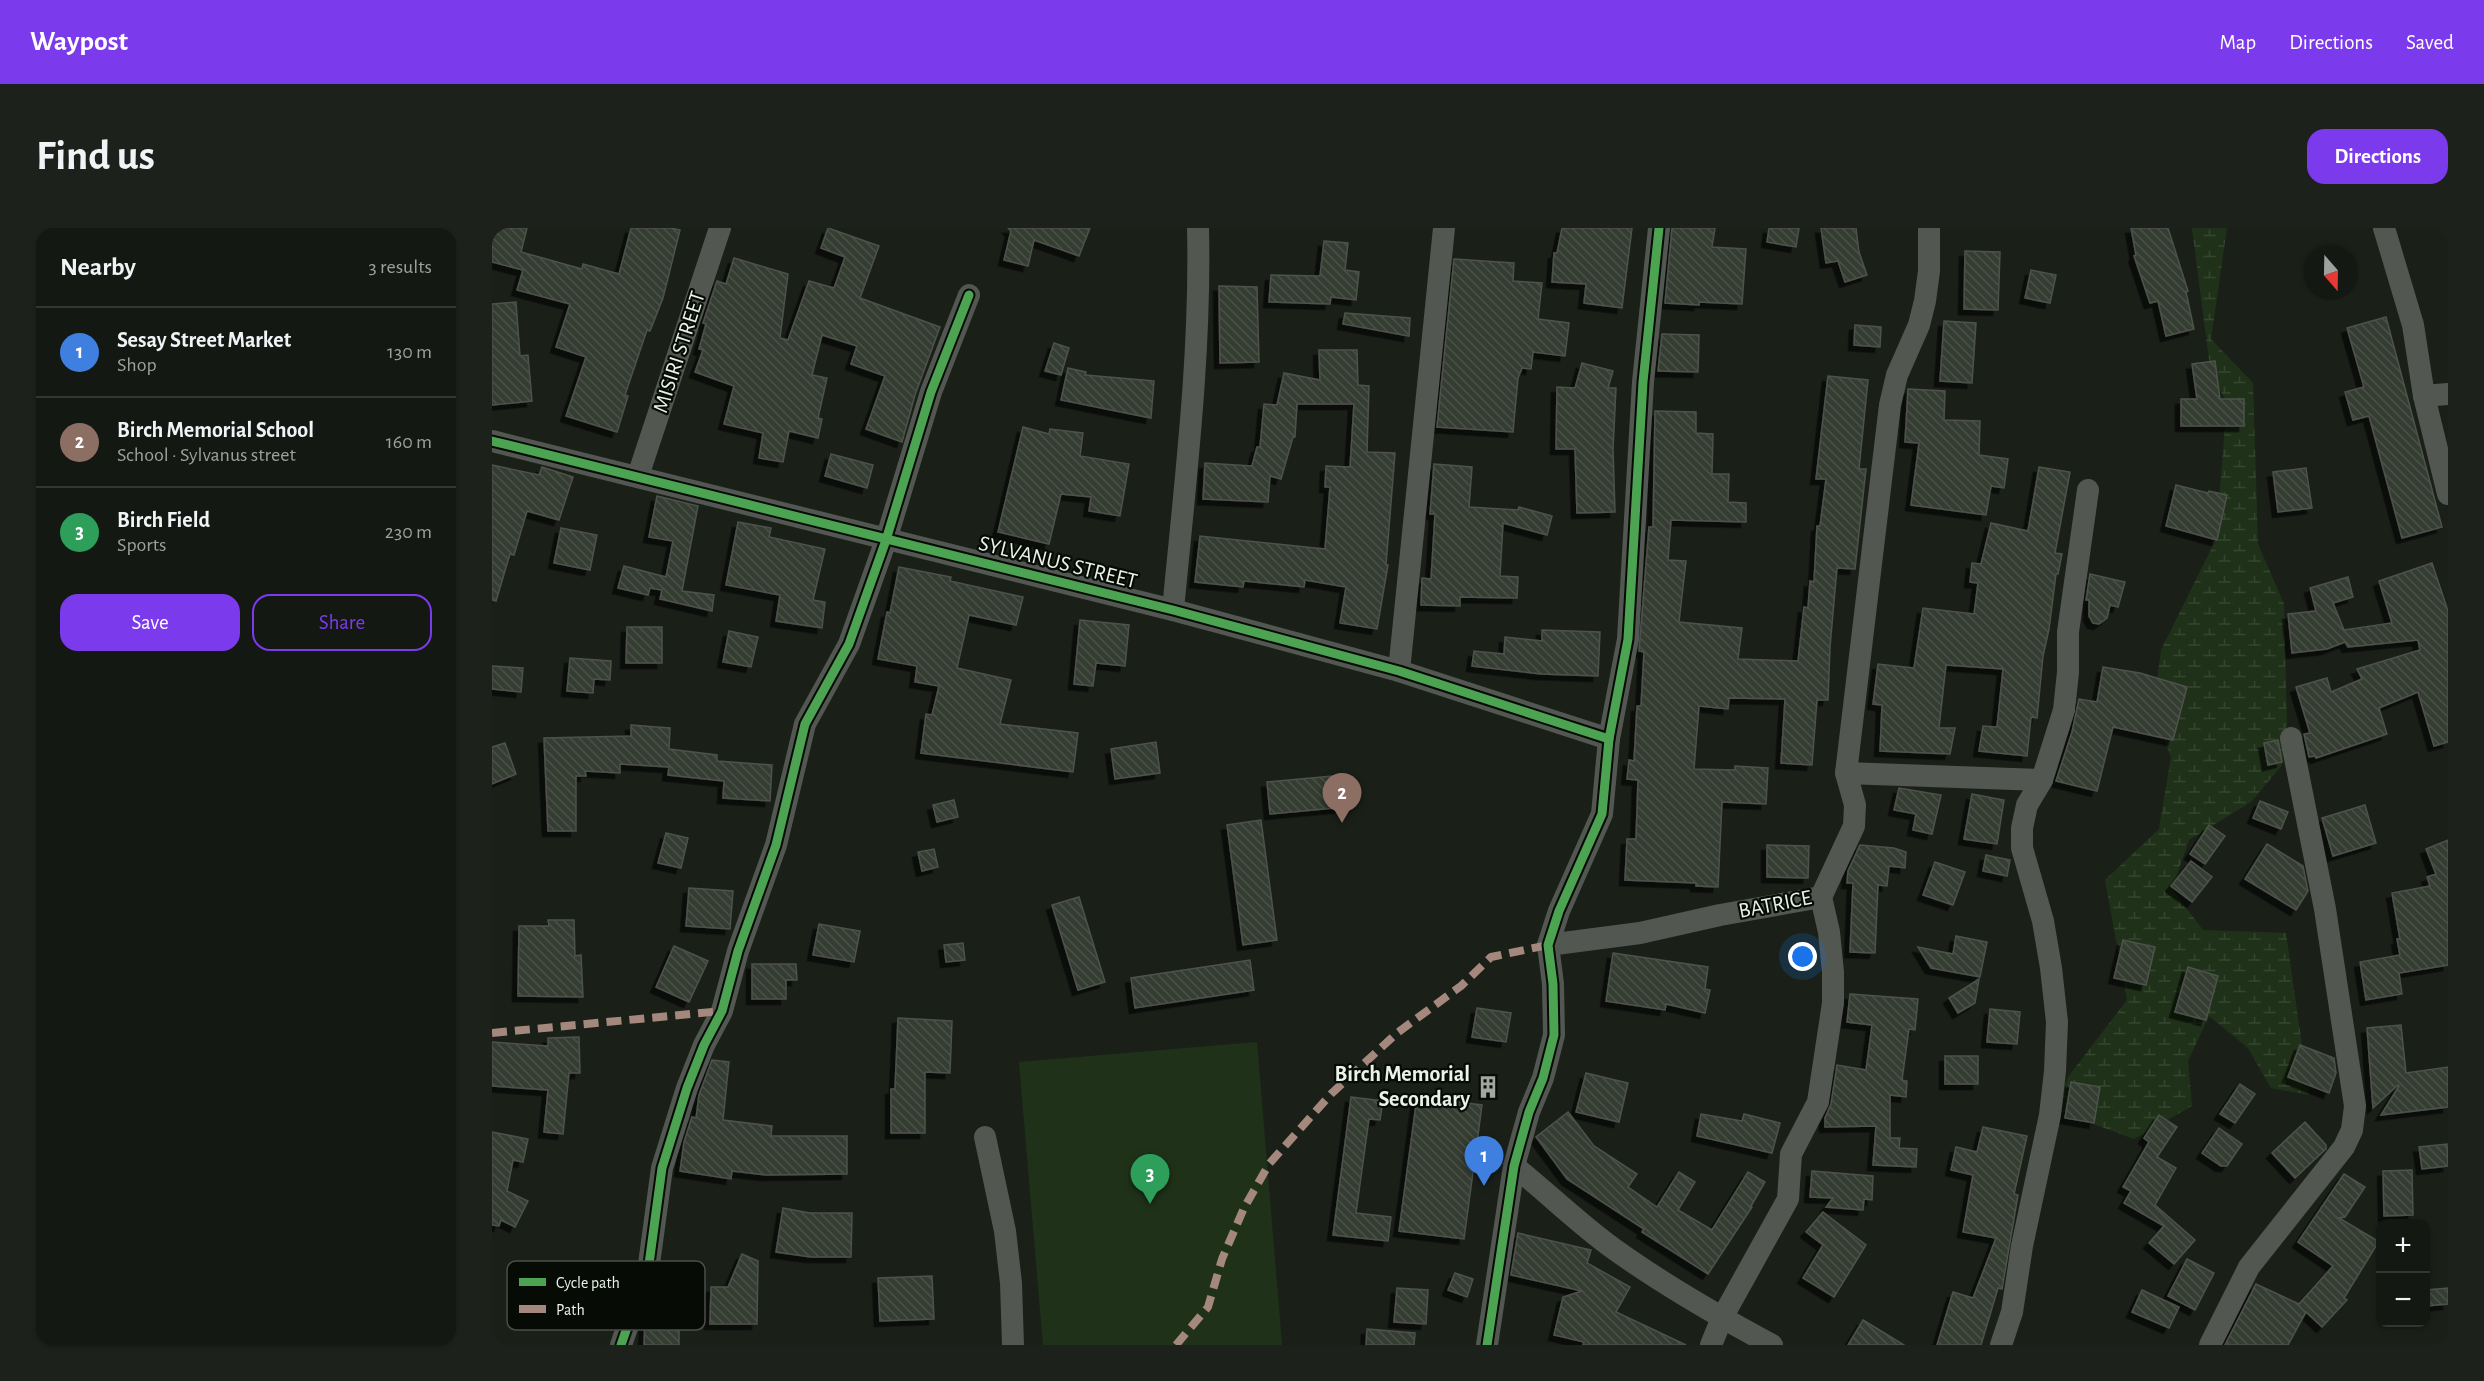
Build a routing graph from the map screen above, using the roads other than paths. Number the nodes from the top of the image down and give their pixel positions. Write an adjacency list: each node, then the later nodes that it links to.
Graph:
1 (720, 228): 11 (street, MISIRI STREET)
2 (1198, 228): 15 (street)
3 (1444, 228): 16 (street)
4 (1659, 228): 18 (street)
5 (1929, 228): 19 (street)
6 (2384, 228): 9 (street)
7 (969, 295): 14 (street)
8 (2448, 394): 9 (street)
9 (2424, 396): 13 (street)
10 (492, 441): 11 (street, SYLVANUS STREET)
11 (638, 476): 14 (street, SYLVANUS STREET)
12 (2088, 490): 20 (street)
13 (2448, 494)
14 (886, 540): 15 (street, SYLVANUS STREET); 25 (street)
15 (1173, 610): 16 (street, SYLVANUS STREET)
16 (1399, 671): 18 (street, SYLVANUS STREET)
17 (2291, 738): 34 (street)
18 (1609, 739): 22 (street)
19 (1846, 773): 20 (street); 21 (street, BATRICE)
20 (2042, 780): 33 (street)
21 (1821, 897): 22 (street, BATRICE); 26 (street)
22 (1548, 945): 24 (street)
23 (985, 1137): 29 (street)
24 (1514, 1166): 26 (street); 30 (street)
25 (649, 1261)
26 (1722, 1318): 31 (street); 32 (street)
27 (626, 1330): 28 (street)
28 (621, 1345)
29 (1013, 1345)
30 (1487, 1345)
31 (1711, 1345)
32 (1772, 1345)
33 (2001, 1345)
34 (2210, 1345)

